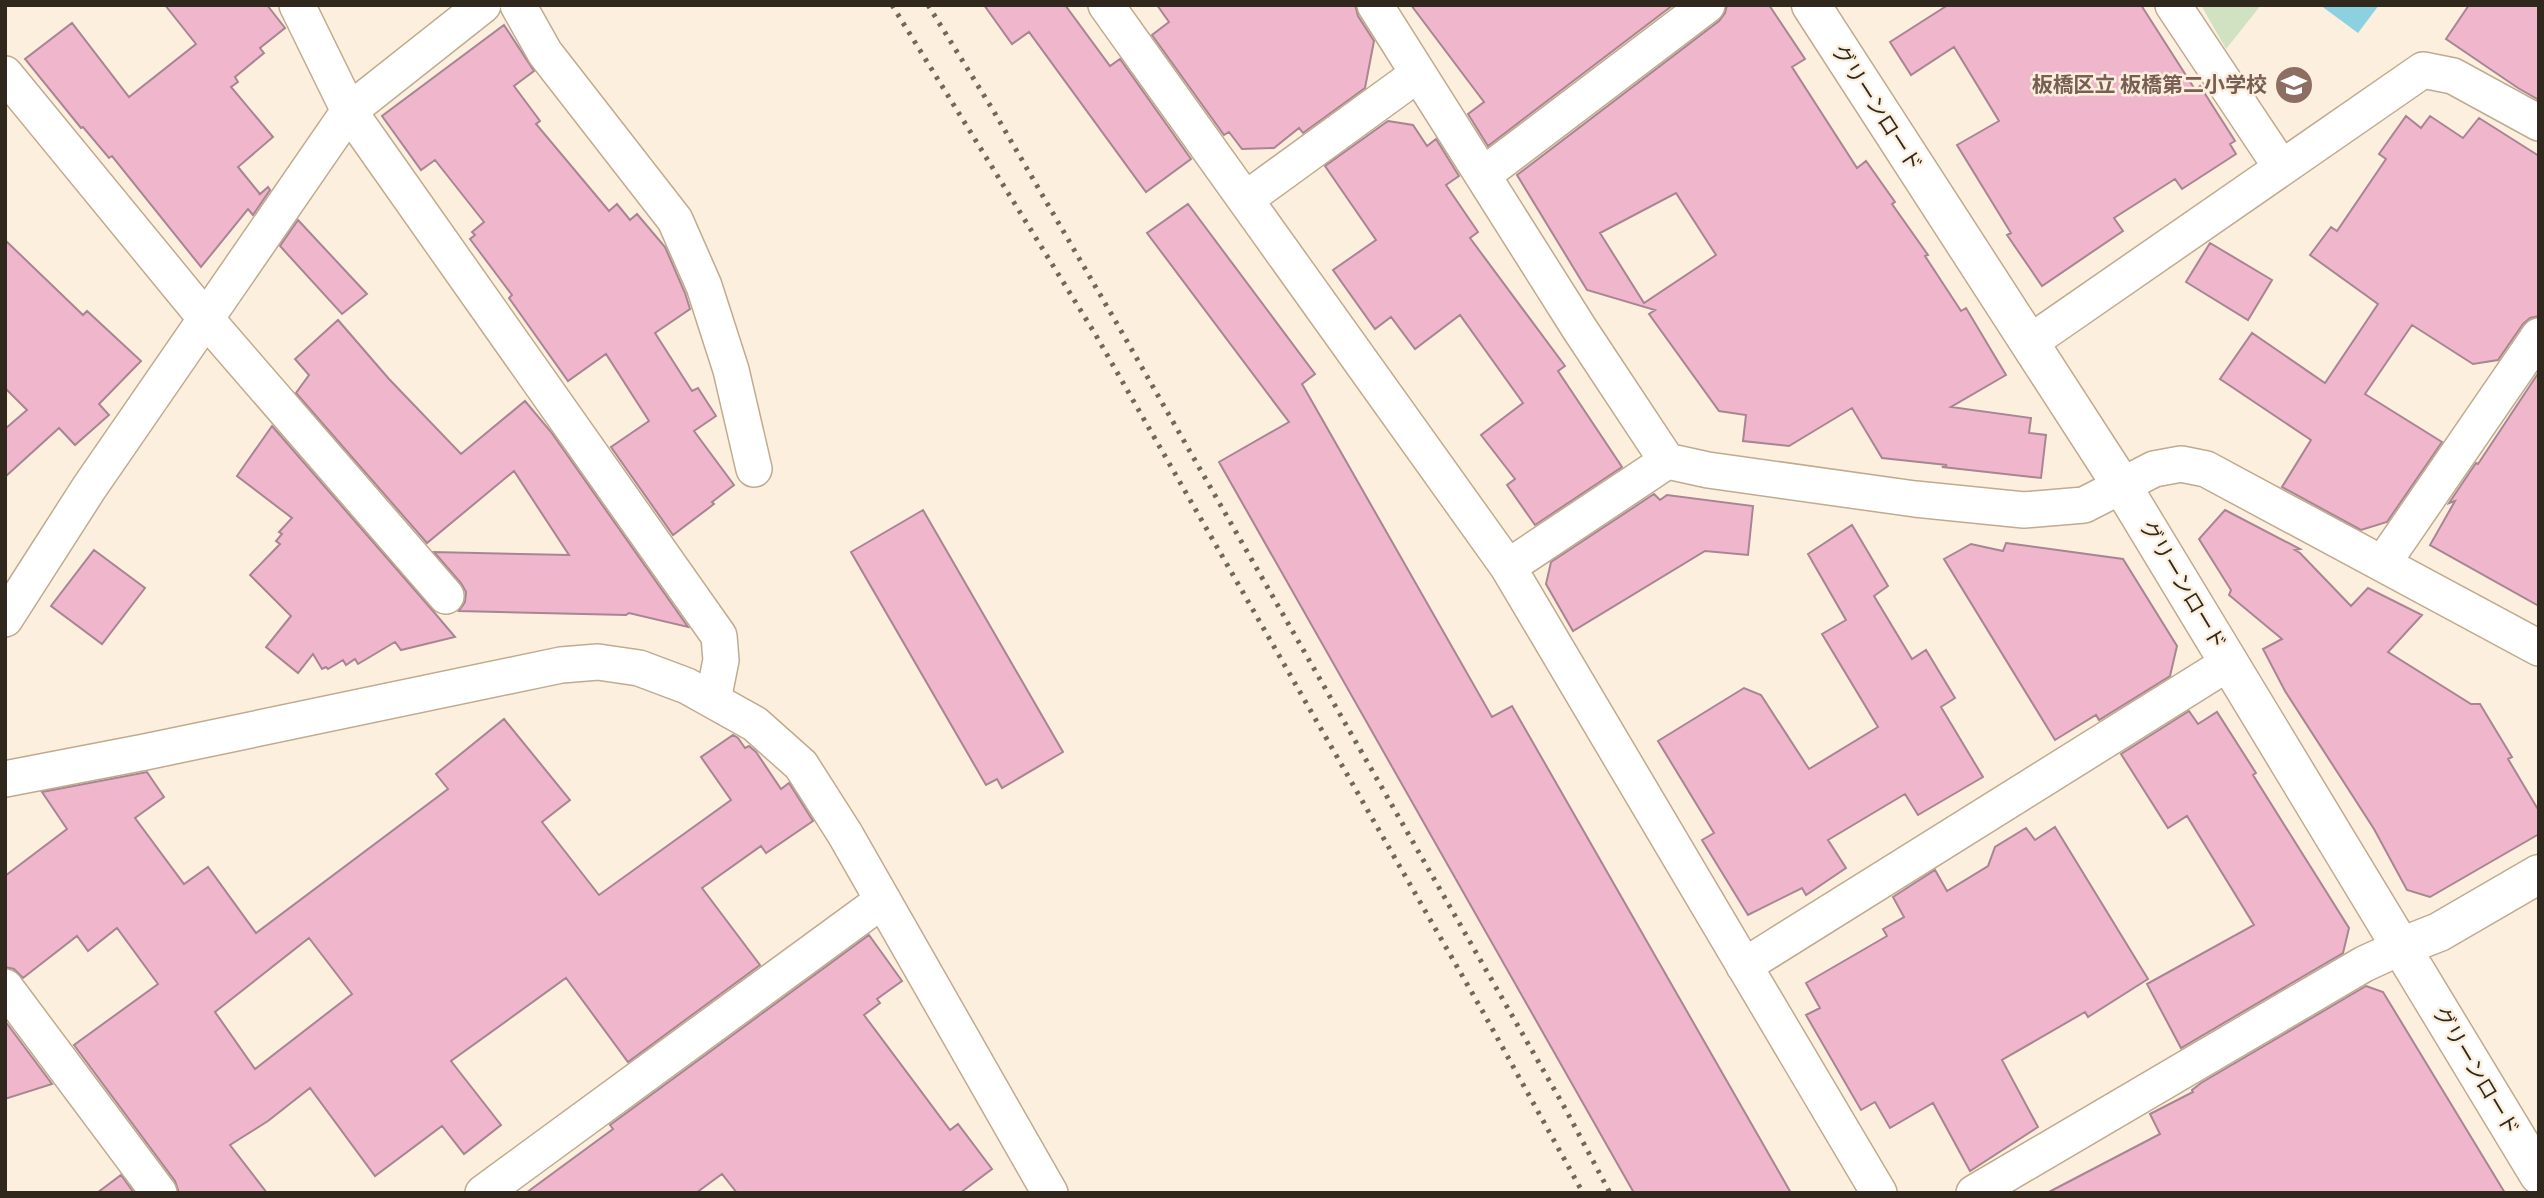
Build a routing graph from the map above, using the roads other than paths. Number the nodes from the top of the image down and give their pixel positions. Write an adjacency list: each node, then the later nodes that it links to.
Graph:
1 (296, 5): 11 (street)
2 (483, 5): 11 (street)
3 (518, 5): 20 (street)
4 (1105, 5): 15 (street)
5 (1375, 5): 10 (street)
6 (1707, 5): 14 (street)
7 (1811, 5): 18 (street, グリーンロード)
8 (2173, 5): 13 (street)
9 (5, 74): 16 (street)
10 (1418, 74): 14 (street); 15 (street)
11 (349, 111): 16 (street); 28 (street)
12 (2539, 123): 13 (street)
13 (2281, 167): 18 (street)
14 (1483, 175): 19 (street)
15 (1246, 199): 23 (street)
16 (206, 319): 24 (street); 25 (street)
17 (2539, 336): 22 (street)
18 (2029, 343): 21 (street, グリーンロード)
19 (1667, 461): 21 (street); 23 (street)
20 (754, 469)
21 (2122, 486): 22 (street); 27 (street, グリーンロード)
22 (2383, 563): 26 (street)
23 (1508, 567): 33 (street)
24 (446, 596)
25 (5, 619)
26 (2539, 648)
27 (2230, 662): 32 (street, グリーンロード); 33 (street)
28 (713, 700): 29 (street); 31 (street)
29 (5, 779)
30 (2539, 874): 32 (street)
31 (883, 900): 37 (street); 38 (street)
32 (2401, 947): 35 (street, グリーンロード); 40 (street)
33 (1744, 967): 39 (street)
34 (5, 987): 36 (street)
35 (2539, 1175)
36 (159, 1193)
37 (482, 1193)
38 (1050, 1193)
39 (1879, 1193)
40 (1973, 1193)

